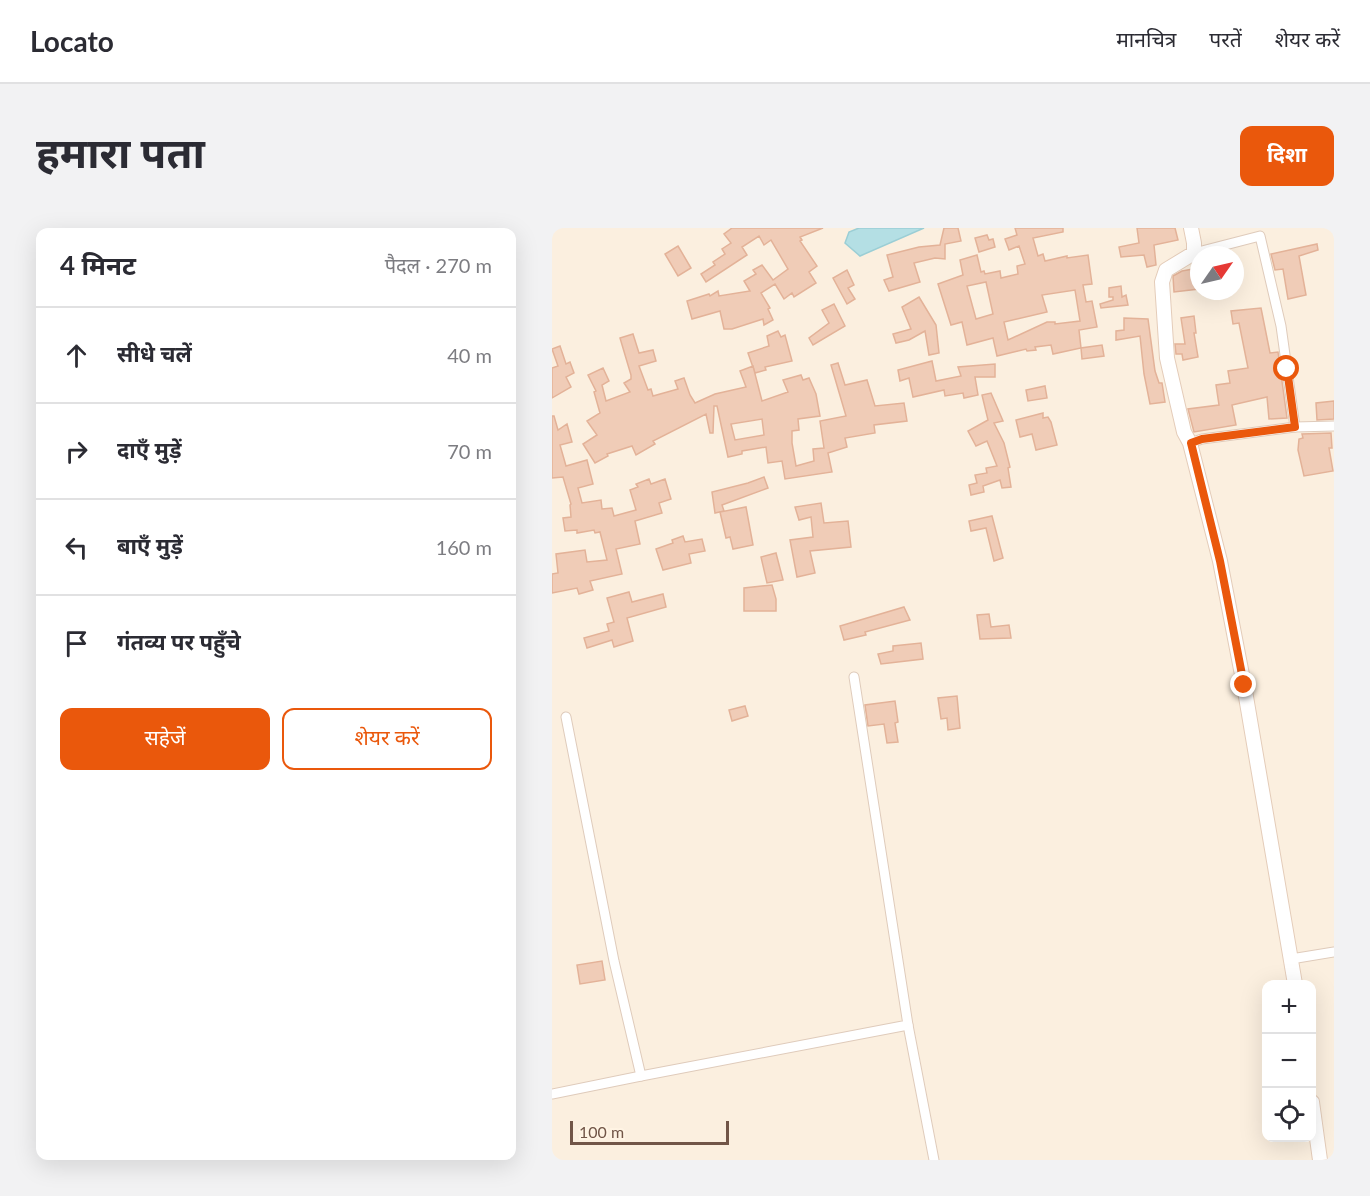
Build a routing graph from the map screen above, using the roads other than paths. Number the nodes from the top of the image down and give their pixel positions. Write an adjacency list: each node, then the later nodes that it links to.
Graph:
1 (1191, 228): 2 (street)
2 (1194, 246)
3 (1221, 246): 6 (street)
4 (1190, 255): 7 (street)
5 (1334, 426): 6 (street)
6 (1295, 427): 7 (street)
7 (1191, 443): 11 (street)
8 (854, 677): 13 (street)
9 (566, 717): 14 (street)
10 (1334, 952): 11 (street)
11 (1292, 959): 12 (street)
12 (1295, 980)
13 (908, 1025): 14 (street); 17 (street)
14 (641, 1076): 15 (street)
15 (552, 1094)
16 (1316, 1134): 18 (street)
17 (934, 1160)
18 (1320, 1160)

